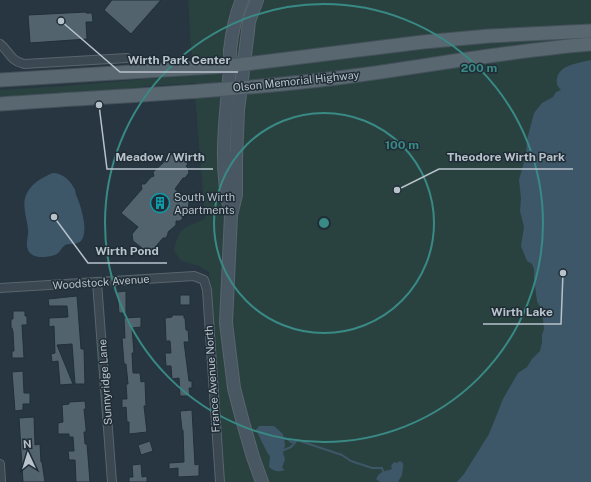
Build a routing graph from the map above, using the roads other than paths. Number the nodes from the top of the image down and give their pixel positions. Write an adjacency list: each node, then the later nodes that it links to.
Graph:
1 (242, 0): 7 (street)
2 (257, 0): 7 (street)
3 (591, 31): 7 (main road, Olson Memorial Highway)
4 (0, 44): 6 (street)
5 (591, 44): 9 (main road, Olson Memorial Highway)
6 (127, 58)
7 (237, 66): 8 (main road, Olson Memorial Highway); 9 (street)
8 (0, 80)
9 (234, 88): 10 (main road, Olson Memorial Highway); 18 (street)
10 (0, 104)
11 (201, 278): 12 (street, Woodstock Avenue); 17 (street, France Avenue North)
12 (98, 282): 13 (street, Woodstock Avenue); 16 (street, Sunnyridge Lane)
13 (0, 288)
14 (0, 464): 15 (street)
15 (1, 482)
16 (112, 482)
17 (220, 482)
18 (262, 482)

